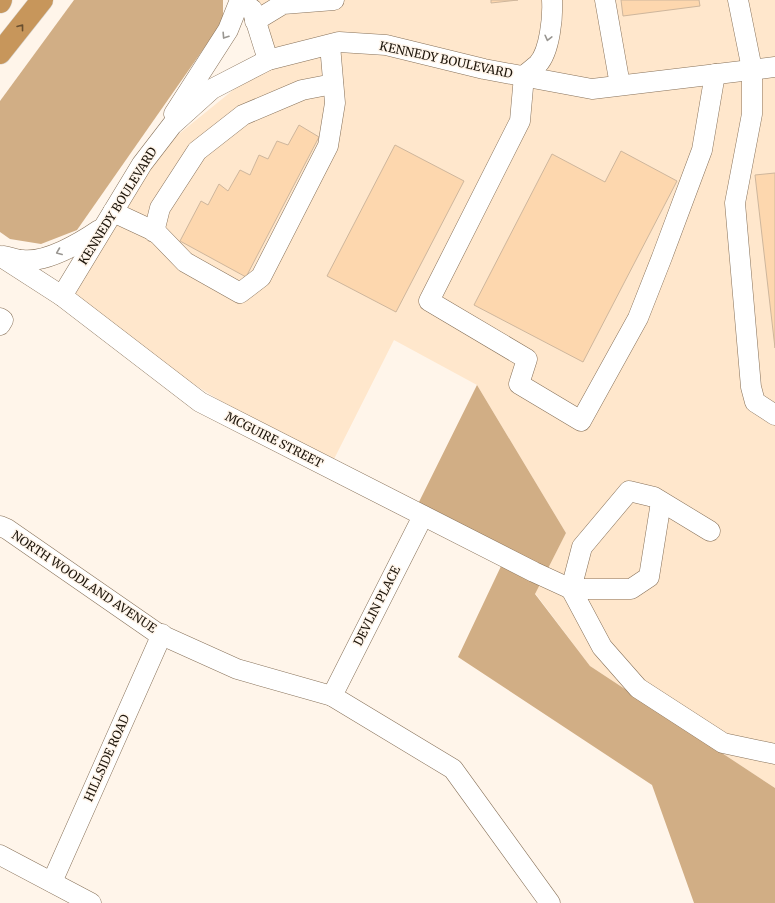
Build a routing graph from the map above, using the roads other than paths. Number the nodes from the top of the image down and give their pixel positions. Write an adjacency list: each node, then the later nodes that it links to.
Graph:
1 (42, 0): 11 (highway, one-way to 1)
2 (240, 0): 19 (street, one-way to 19)
3 (249, 0): 9 (street)
4 (334, 0): 8 (street)
5 (552, 0): 16 (street, one-way to 16)
6 (606, 0): 18 (street)
7 (738, 0): 14 (street)
8 (290, 2): 9 (street)
9 (256, 21): 12 (street)
10 (330, 45): 12 (street, KENNEDY BOULEVARD); 16 (street, KENNEDY BOULEVARD); 17 (street)
11 (0, 53)
12 (268, 60): 19 (street, KENNEDY BOULEVARD)
13 (775, 67): 14 (street, KENNEDY BOULEVARD)
14 (752, 69): 15 (street, KENNEDY BOULEVARD); 26 (street)
15 (714, 74): 16 (street); 18 (street, KENNEDY BOULEVARD)
16 (524, 76): 18 (street, KENNEDY BOULEVARD)
17 (333, 84): 21 (street); 21 (street)
18 (620, 85)
19 (142, 164): 20 (street, KENNEDY BOULEVARD)
20 (109, 219): 21 (street); 22 (street, one-way to 22); 23 (street, KENNEDY BOULEVARD)
21 (154, 232)
22 (0, 255): 23 (street, MCGUIRE STREET)
23 (62, 296): 28 (street, MCGUIRE STREET)
24 (0, 318): 25 (street)
25 (0, 325)
26 (775, 415)
27 (661, 502): 30 (street); 31 (street); 31 (street)
28 (423, 516): 31 (street, MCGUIRE STREET); 33 (street, DEVLIN PLACE)
29 (0, 526): 32 (street, NORTH WOODLAND AVENUE)
30 (710, 530)
31 (571, 589): 34 (street)
32 (162, 634): 33 (street, NORTH WOODLAND AVENUE); 36 (street, HILLSIDE ROAD)
33 (332, 696): 38 (street, NORTH WOODLAND AVENUE)
34 (775, 754)
35 (0, 854): 36 (street)
36 (52, 882): 37 (street)
37 (91, 903)
38 (550, 903)

